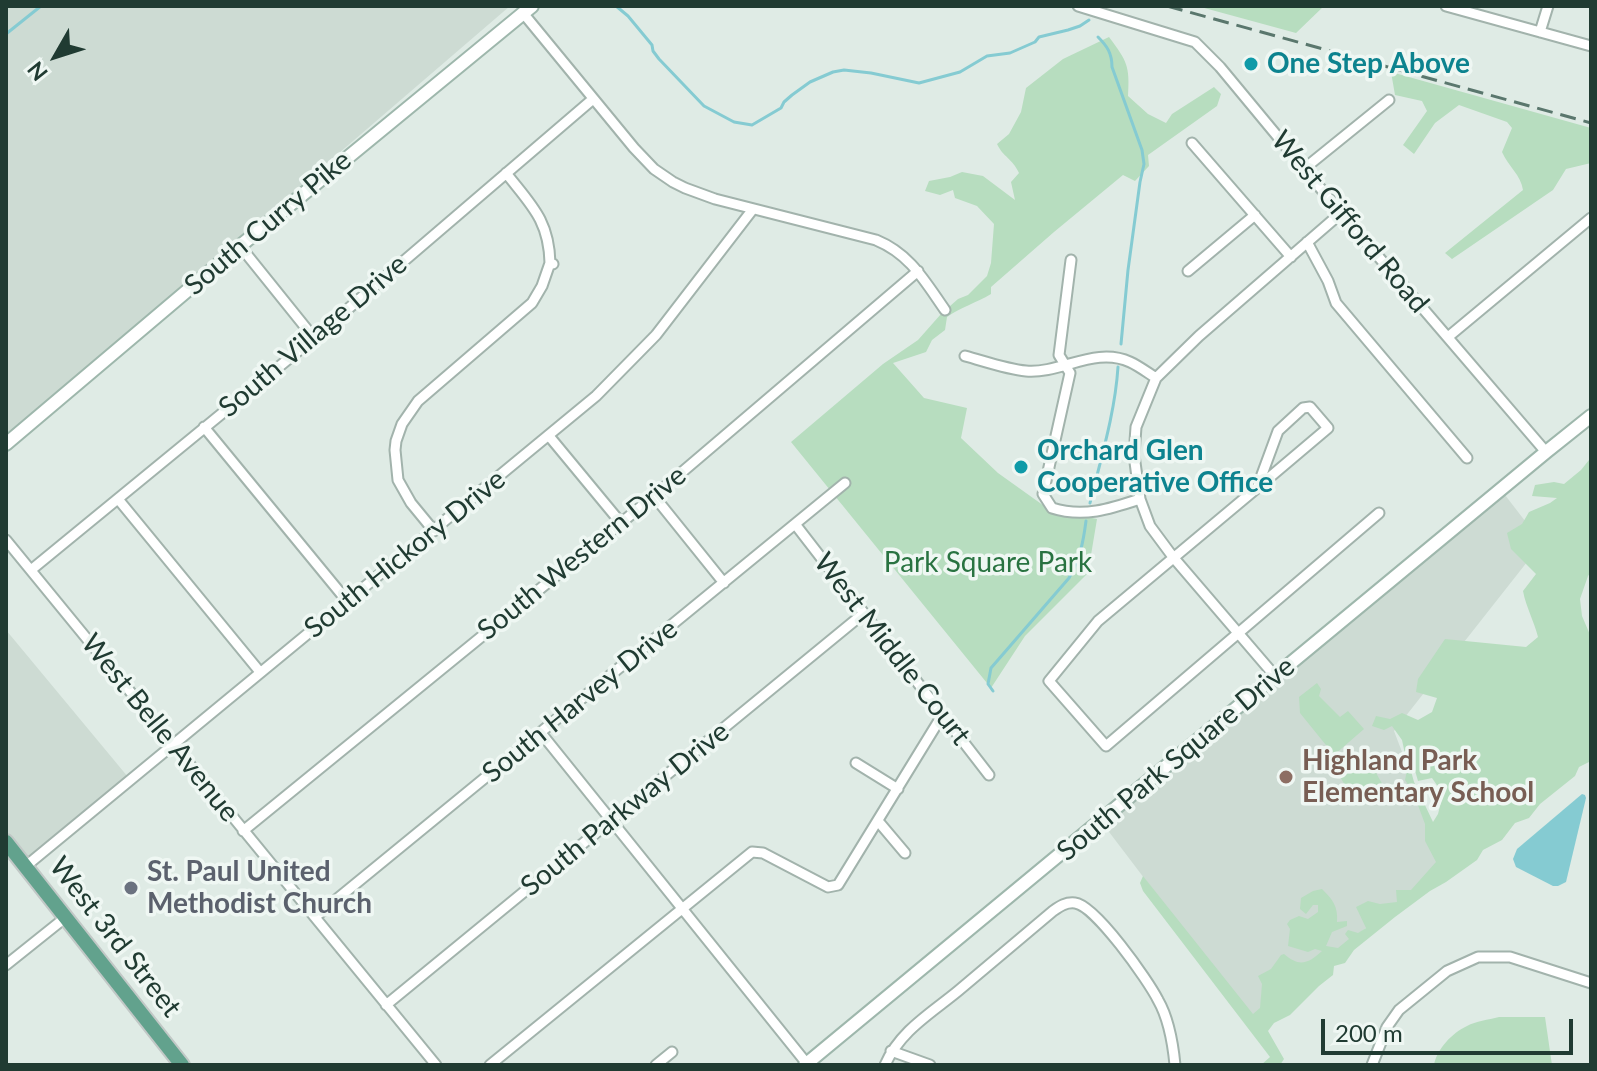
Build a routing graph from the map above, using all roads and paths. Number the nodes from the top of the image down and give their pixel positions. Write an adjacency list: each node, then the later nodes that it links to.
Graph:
1 (1078, 6): 10 (street, West Gifford Road)
2 (1446, 6): 5 (street)
3 (1548, 6): 5 (street)
4 (527, 9): 7 (street); 17 (street, South Curry Pike)
5 (1540, 32): 6 (street)
6 (1591, 46)
7 (593, 99): 11 (street, South Village Drive); 12 (street)
8 (1389, 100): 10 (street)
9 (1192, 143): 14 (street)
10 (1305, 168): 13 (street, West Gifford Road)
11 (506, 173): 24 (street, South Village Drive); 42 (street)
12 (753, 209): 20 (street); 30 (street, South Hickory Drive)
13 (1341, 213): 16 (street); 23 (street, West Gifford Road)
14 (1255, 215): 18 (street); 21 (street)
15 (1591, 218): 23 (street)
16 (1307, 242): 18 (street); 33 (street)
17 (240, 246): 24 (street); 31 (street, South Curry Pike)
18 (1291, 257): 27 (street)
19 (1071, 260): 26 (street)
20 (918, 271): 22 (street); 36 (street, South Western Drive)
21 (1188, 271)
22 (945, 310)
23 (1448, 337): 32 (street, West Gifford Road)
24 (314, 338): 29 (street, South Village Drive)
25 (965, 356): 26 (street)
26 (1065, 367): 27 (street); 38 (street)
27 (1156, 378): 38 (street)
28 (1591, 416): 32 (street)
29 (204, 427): 37 (street, South Village Drive); 47 (street)
30 (549, 436): 40 (street); 42 (street, South Hickory Drive)
31 (6, 444)
32 (1546, 452): 51 (street, South Park Square Drive)
33 (1467, 458)
34 (845, 483): 41 (street, South Harvey Drive)
35 (1257, 488): 35 (street); 44 (street)
36 (654, 496): 40 (street, South Western Drive); 46 (street)
37 (118, 499): 45 (street, South Village Drive); 50 (street)
38 (1140, 499): 44 (street)
39 (1379, 513): 49 (street)
40 (621, 523): 60 (street, South Western Drive)
41 (795, 524): 46 (street, South Harvey Drive); 48 (street, West Middle Court)
42 (434, 531): 47 (street, South Hickory Drive)
43 (6, 540): 45 (street, West Belle Avenue)
44 (1173, 557): 49 (street); 49 (street)
45 (31, 570): 54 (street, West Belle Avenue)
46 (724, 583): 53 (street, South Harvey Drive)
47 (347, 601): 50 (street, South Hickory Drive)
48 (864, 613): 52 (street, West Middle Court); 58 (street, South Parkway Drive)
49 (1238, 632): 51 (street)
50 (260, 672): 54 (street, South Hickory Drive)
51 (1275, 676): 72 (street, South Park Square Drive)
52 (943, 714): 56 (street, West Middle Court); 57 (street)
53 (541, 733): 58 (street); 66 (street, South Harvey Drive)
54 (174, 744): 60 (street, West Belle Avenue); 63 (street, South Hickory Drive)
55 (856, 763): 57 (street)
56 (989, 775)
57 (898, 789): 59 (street)
58 (613, 820): 64 (street); 69 (street, South Parkway Drive)
59 (878, 821): 62 (street); 64 (street)
60 (243, 831): 66 (street, West Belle Avenue)
61 (6, 842): 63 (main road, West 3rd Street)
62 (905, 853)
63 (26, 866): 65 (main road, West 3rd Street)
64 (682, 908): 72 (street); 75 (street)
65 (66, 917): 67 (street); 73 (main road, West 3rd Street)
66 (315, 917): 69 (street, West Belle Avenue)
67 (6, 965)
68 (1591, 983): 80 (street)
69 (386, 1005): 74 (street, West Belle Avenue)
70 (891, 1051): 77 (street); 78 (street); 79 (street)
71 (672, 1052): 76 (street)
72 (806, 1064)
73 (182, 1065)
74 (436, 1065)
75 (490, 1065)
76 (656, 1065)
77 (885, 1065)
78 (930, 1065)
79 (1175, 1065)
80 (1372, 1065)

